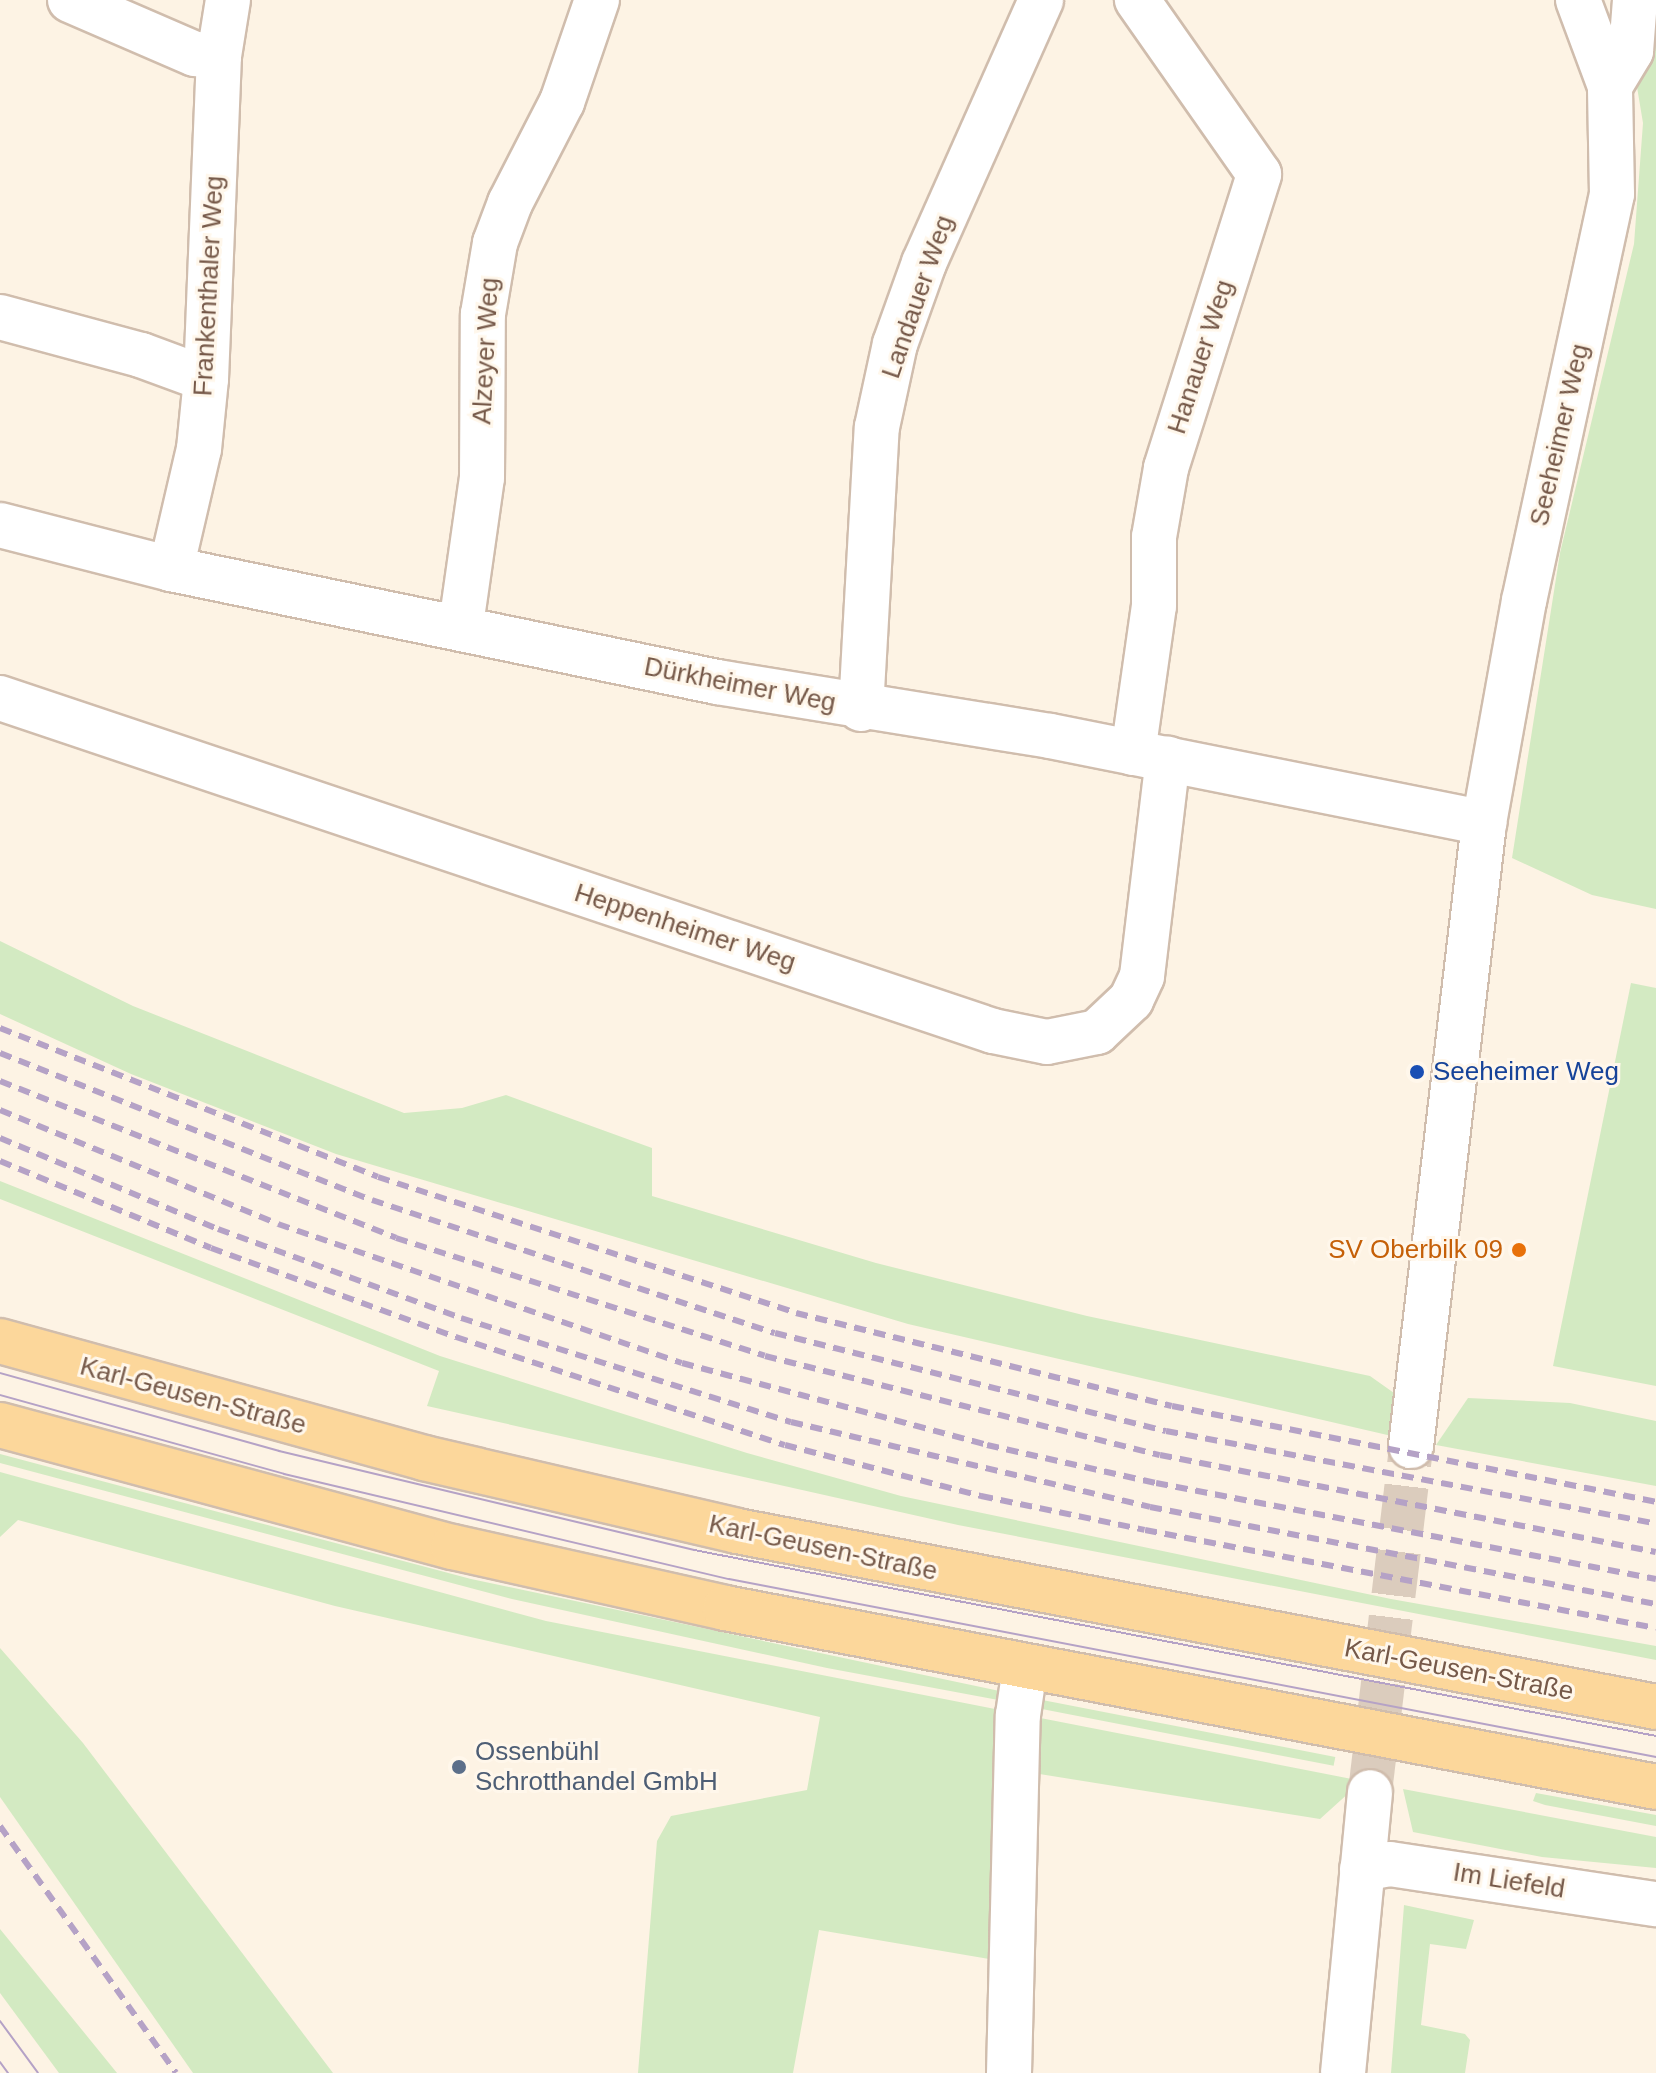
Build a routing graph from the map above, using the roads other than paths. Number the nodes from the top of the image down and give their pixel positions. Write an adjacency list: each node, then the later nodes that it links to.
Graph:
1 (70, 0): 8 (street)
2 (228, 0): 8 (street, Frankenthaler Weg)
3 (597, 0): 14 (street, Alzeyer Weg)
4 (1041, 0): 16 (street, Landauer Weg)
5 (1137, 0): 17 (street, Hanauer Weg)
6 (1578, 0): 9 (street, Seeheimer Weg)
7 (1635, 0): 9 (street)
8 (219, 56): 11 (street, Frankenthaler Weg)
9 (1610, 86): 18 (street, Seeheimer Weg)
10 (0, 317): 11 (street)
11 (206, 379): 13 (street, Frankenthaler Weg)
12 (0, 525): 13 (street, Dürkheimer Weg)
13 (171, 569): 14 (street, Dürkheimer Weg)
14 (461, 625): 16 (street, Dürkheimer Weg)
15 (0, 698): 17 (street, Heppenheimer Weg)
16 (861, 709): 17 (street, Dürkheimer Weg)
17 (1151, 756): 18 (street, Dürkheimer Weg)
18 (1484, 823): 21 (street, Seeheimer Weg)
19 (0, 1341): 23 (main road, Karl-Geusen-Straße)
20 (0, 1425): 22 (main road)
21 (1411, 1446)
22 (1025, 1668): 24 (main road); 28 (street)
23 (1656, 1707)
24 (1656, 1787)
25 (1370, 1792): 26 (street)
26 (1362, 1869): 27 (street, Im Liefeld); 29 (street)
27 (1656, 1904)
28 (1009, 2073)
29 (1343, 2073)

